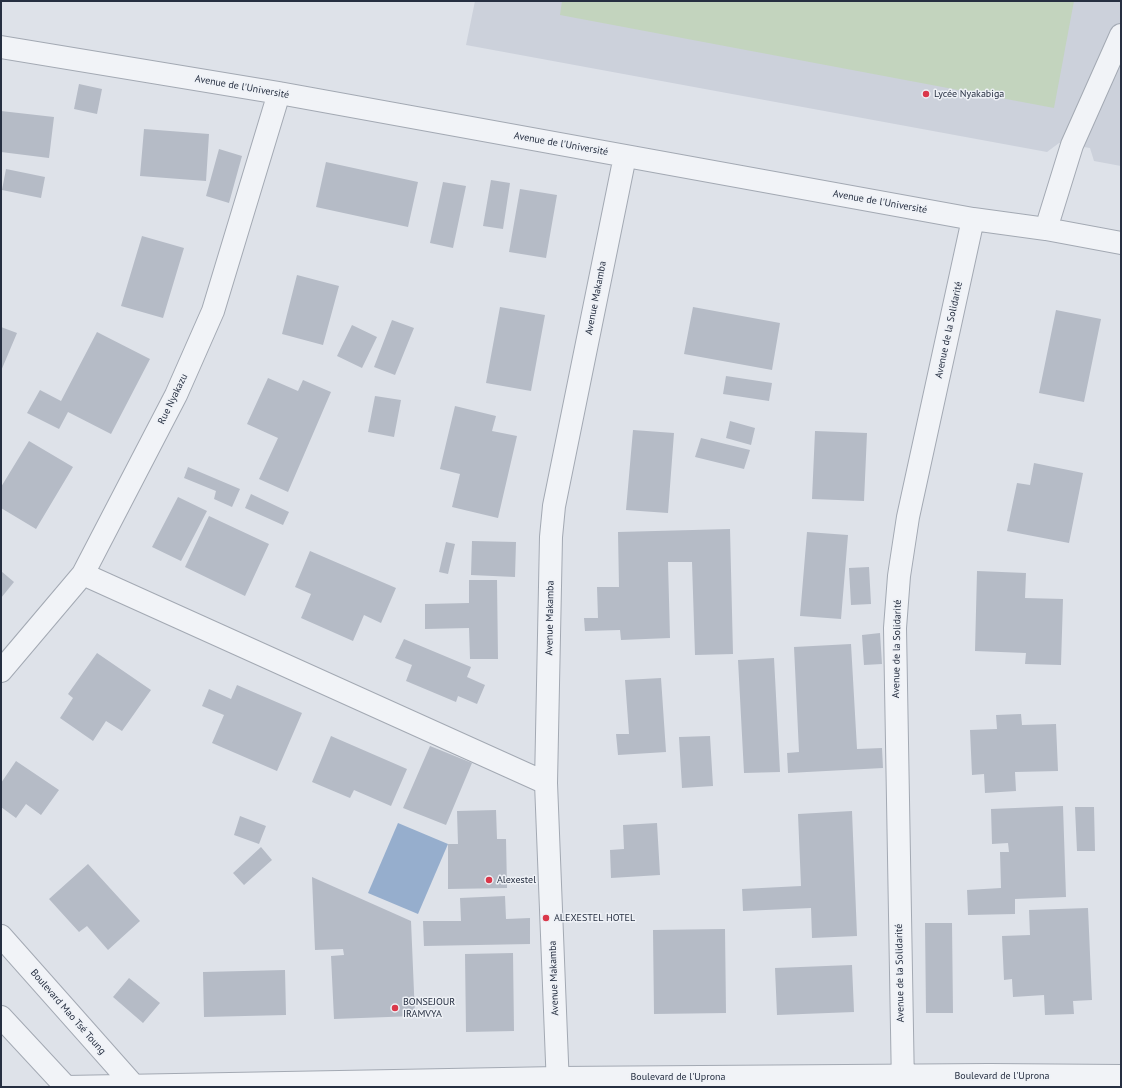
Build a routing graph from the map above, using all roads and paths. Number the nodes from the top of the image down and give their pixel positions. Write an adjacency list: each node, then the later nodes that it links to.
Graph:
1 (1121, 35): 6 (street)
2 (1, 47): 3 (street, Avenue de l'Université)
3 (279, 93): 4 (street, Avenue de l'Université); 8 (street, Rue Nyakazu)
4 (625, 156): 5 (street, Avenue de l'Université); 10 (street, Avenue Makamba)
5 (973, 219): 6 (street, Avenue de l'Université); 17 (street, Avenue de la Solidarité)
6 (1046, 229): 7 (street, Avenue de l'Université)
7 (1121, 243)
8 (83, 574): 9 (street, Rue Nyakazu); 10 (street)
9 (1, 672)
10 (546, 783): 15 (street, Avenue Makamba)
11 (1, 936): 18 (street, Boulevard Mao Tsé Toung)
12 (1, 1017): 19 (street)
13 (1121, 1076): 14 (street, Boulevard de l'Uprona)
14 (990, 1081): 17 (street, Boulevard de l'Uprona)
15 (558, 1082): 16 (street, Boulevard de l'Uprona); 18 (street, Boulevard de l'Uprona)
16 (633, 1082): 17 (street, Boulevard de l'Uprona)
17 (902, 1082)
18 (134, 1086): 19 (street, Boulevard de l'Uprona)
19 (66, 1087)

